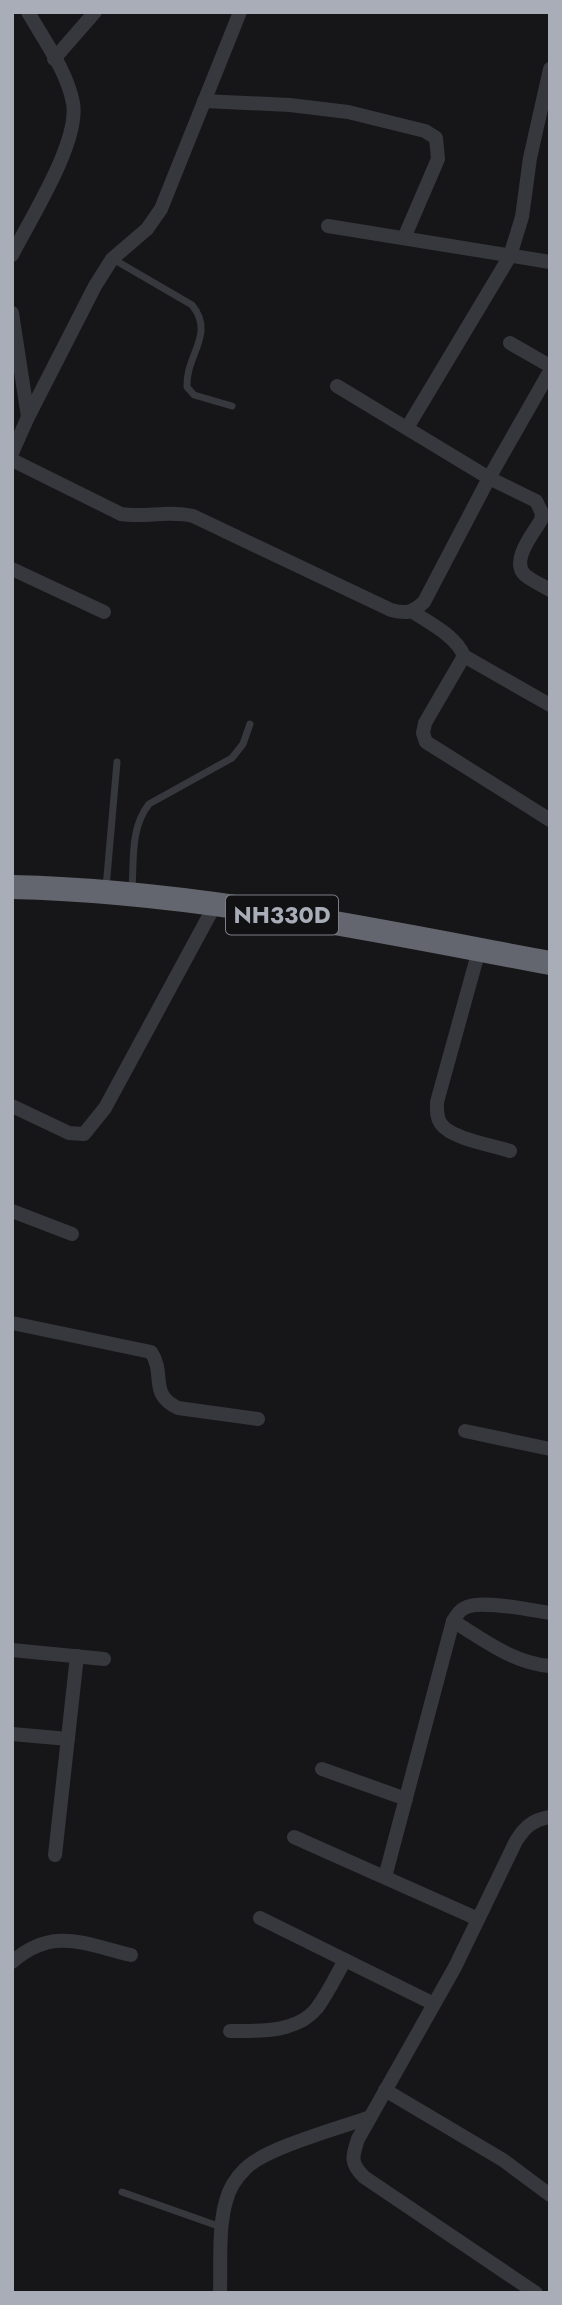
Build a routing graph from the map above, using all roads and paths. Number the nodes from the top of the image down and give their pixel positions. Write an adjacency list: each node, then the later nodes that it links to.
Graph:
1 (28, 12): 4 (street)
2 (95, 12): 4 (street)
3 (236, 14): 6 (street)
4 (54, 59): 9 (street)
5 (550, 69): 10 (street)
6 (204, 101): 8 (street); 11 (street)
7 (328, 226): 8 (street)
8 (404, 238): 10 (street)
9 (12, 255)
10 (510, 256): 12 (street); 19 (street)
11 (113, 259): 17 (lane); 18 (street)
12 (550, 262)
13 (12, 313): 18 (street)
14 (510, 343): 15 (street)
15 (550, 368): 22 (street)
16 (337, 386): 19 (street)
17 (232, 406)
18 (28, 417): 20 (street)
19 (407, 428): 22 (street)
20 (12, 453)
21 (12, 460): 26 (street)
22 (489, 478): 24 (street); 26 (street)
23 (12, 569): 25 (street)
24 (550, 590)
25 (104, 612)
26 (413, 612): 27 (street)
27 (464, 656): 28 (street); 31 (street)
28 (550, 705)
29 (250, 724): 34 (lane)
30 (117, 762): 33 (lane)
31 (550, 820)
32 (12, 887): 33 (highway, NH330D)
33 (105, 892): 34 (highway, NH330D)
34 (132, 894): 35 (highway, NH330D)
35 (216, 903): 36 (highway, NH330D); 38 (street)
36 (479, 950): 37 (highway, NH330D); 39 (street)
37 (550, 963)
38 (12, 1106)
39 (510, 1151)
40 (12, 1211): 41 (street)
41 (72, 1234)
42 (12, 1323): 43 (street)
43 (258, 1419)
44 (465, 1431): 45 (street)
45 (550, 1449)
46 (550, 1613): 47 (street)
47 (453, 1620): 51 (street); 55 (street)
48 (12, 1650): 49 (street)
49 (78, 1656): 50 (street); 53 (street)
50 (104, 1659)
51 (550, 1666)
52 (12, 1734): 53 (street)
53 (68, 1738): 58 (street)
54 (322, 1769): 55 (street)
55 (406, 1799): 59 (street)
56 (550, 1817): 61 (street)
57 (294, 1837): 59 (street)
58 (55, 1855)
59 (385, 1877): 61 (street)
60 (260, 1918): 63 (street)
61 (478, 1919): 65 (street)
62 (131, 1955): 64 (street)
63 (345, 1961): 65 (street); 66 (street)
64 (12, 1962)
65 (434, 2004): 67 (street)
66 (230, 2031)
67 (385, 2091): 68 (street); 70 (street)
68 (370, 2117): 71 (street); 73 (street)
69 (122, 2192): 71 (lane)
70 (550, 2195)
71 (222, 2227): 72 (street)
72 (220, 2293)
73 (536, 2293)

